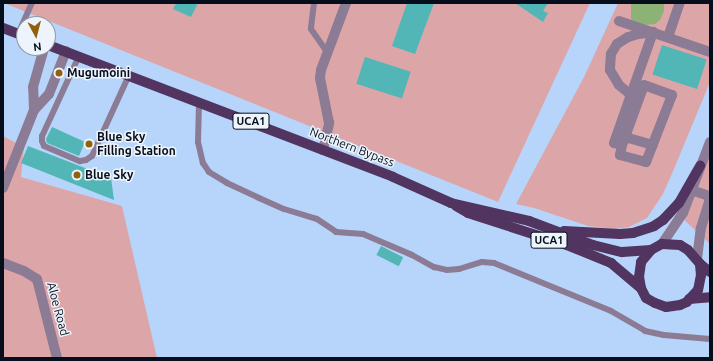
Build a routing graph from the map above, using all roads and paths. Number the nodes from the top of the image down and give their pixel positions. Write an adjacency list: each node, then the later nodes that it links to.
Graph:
1 (32, 3): 5 (lane)
2 (314, 3): 13 (lane)
3 (346, 3): 13 (street)
4 (680, 3): 10 (street)
5 (28, 16)
6 (619, 21): 8 (street)
7 (3, 28): 9 (main road)
8 (653, 32): 10 (street); 18 (street); 18 (street)
9 (16, 33)
10 (668, 37): 14 (street)
11 (56, 48): 12 (main road, Northern Bypass / UCA1)
12 (66, 51): 16 (main road, Northern Bypass / UCA1); 20 (street)
13 (327, 52): 24 (street)
14 (710, 52)
15 (42, 56): 20 (street)
16 (79, 56): 17 (main road, Northern Bypass / UCA1); 17 (lane)
17 (129, 75): 19 (main road, Northern Bypass / UCA1)
18 (631, 95): 21 (street)
19 (199, 102): 24 (main road, Northern Bypass / UCA1); 39 (lane)
20 (34, 110): 26 (street)
21 (624, 141): 23 (street); 23 (street); 23 (street)
22 (710, 142): 25 (street)
23 (653, 145)
24 (323, 150): 29 (main road, Northern Bypass / UCA1)
25 (700, 166): 27 (street); 30 (main road)
26 (3, 188)
27 (691, 190): 28 (street); 31 (street)
28 (710, 197): 33 (street)
29 (451, 203): 30 (main road, Northern Bypass / UCA1); 36 (main road, UCA1)
30 (554, 230): 32 (main road, Northern Bypass / UCA1)
31 (662, 244): 32 (main road, Northern Bypass); 33 (main road)
32 (651, 250): 36 (main road, Northern Bypass)
33 (698, 261): 35 (main road); 38 (main road)
34 (3, 263): 40 (street, Aloe Road)
35 (710, 272)
36 (640, 288): 38 (main road)
37 (710, 297): 38 (main road)
38 (689, 300)
39 (710, 339)
40 (57, 358)

